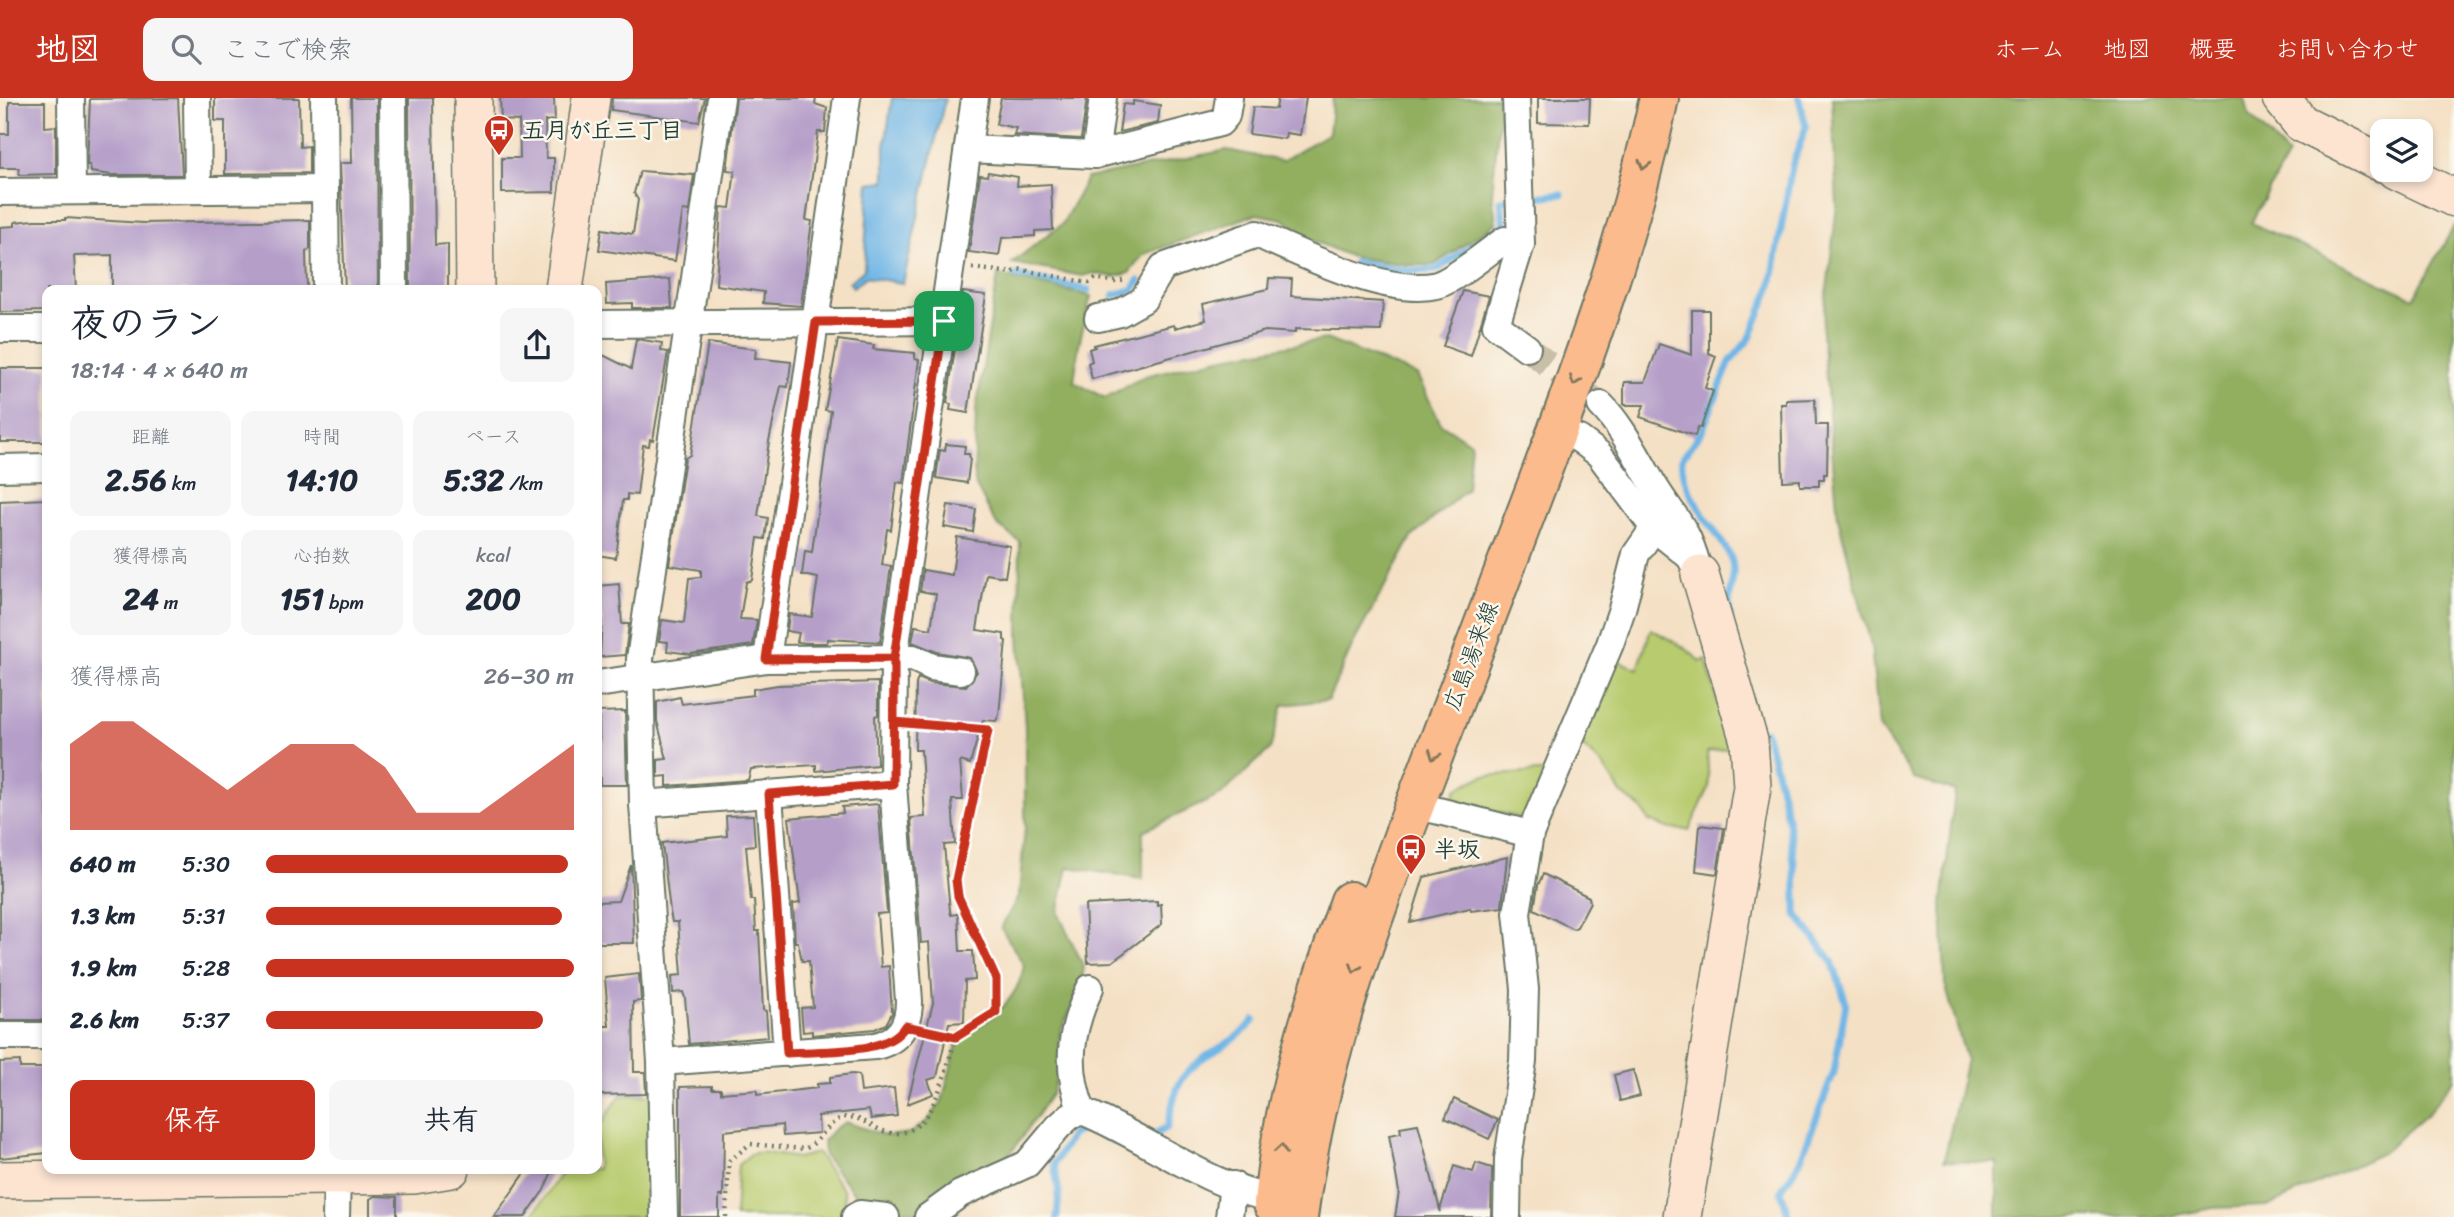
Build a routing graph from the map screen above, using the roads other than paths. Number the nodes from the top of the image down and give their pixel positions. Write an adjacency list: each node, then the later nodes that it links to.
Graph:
1 (71, 98): 22 (street)
2 (197, 98): 21 (street)
3 (324, 98): 20 (street)
4 (393, 98): 27 (street)
5 (473, 98): 28 (street)
6 (591, 98): 29 (street)
7 (721, 98): 33 (street)
8 (847, 98): 32 (street)
9 (975, 98): 16 (street)
10 (1102, 98): 17 (street)
11 (1229, 98): 17 (street)
12 (1516, 98): 25 (street)
13 (1632, 98): 64 (main road, 広島湯来線, one-way to 13)
14 (1659, 98): 39 (main road, 広島湯来線, one-way to 39)
15 (2281, 98): 18 (street)
16 (968, 149): 17 (street); 31 (street)
17 (1095, 155)
18 (2370, 157)
19 (2421, 182): 24 (street)
20 (325, 189): 21 (street); 26 (street)
21 (198, 190): 22 (street)
22 (72, 191): 23 (street)
23 (0, 192)
24 (2454, 198)
25 (1521, 244): 30 (street); 37 (street)
26 (326, 285)
27 (394, 285)
28 (475, 285)
29 (565, 285)
30 (1098, 318)
31 (944, 321): 32 (street); 44 (street)
32 (816, 322): 33 (street); 45 (street)
33 (688, 323): 34 (street); 47 (street)
34 (602, 324)
35 (42, 329): 36 (street)
36 (0, 330)
37 (1527, 348)
38 (1601, 405): 43 (street)
39 (1557, 431): 42 (street); 52 (main road, 広島湯来線, one-way to 52)
40 (42, 467): 41 (street)
41 (0, 468)
42 (1654, 528): 43 (street); 53 (street)
43 (1700, 574): 72 (street)
44 (894, 658): 45 (street); 46 (street); 49 (street)
45 (766, 659): 47 (street)
46 (961, 671)
47 (641, 678): 48 (street); 51 (street)
48 (602, 683)
49 (893, 784): 50 (street); 57 (street)
50 (769, 794): 51 (street); 57 (street)
51 (643, 804): 58 (street)
52 (1415, 805): 53 (street); 64 (main road, 広島湯来線, one-way to 64)
53 (1530, 834): 71 (street)
54 (1090, 988): 59 (street)
55 (0, 1036): 56 (street)
56 (42, 1036)
57 (787, 1053): 58 (street)
58 (661, 1062): 66 (street)
59 (1082, 1111): 63 (street); 69 (street)
60 (420, 1174): 61 (street)
61 (337, 1176): 62 (street); 65 (street)
62 (0, 1180)
63 (1233, 1185): 64 (street); 70 (street)
64 (1281, 1211)
65 (336, 1217)
66 (664, 1217)
67 (855, 1217): 68 (street)
68 (886, 1217)
69 (928, 1217)
70 (1229, 1217)
71 (1507, 1217)
72 (1682, 1217)

